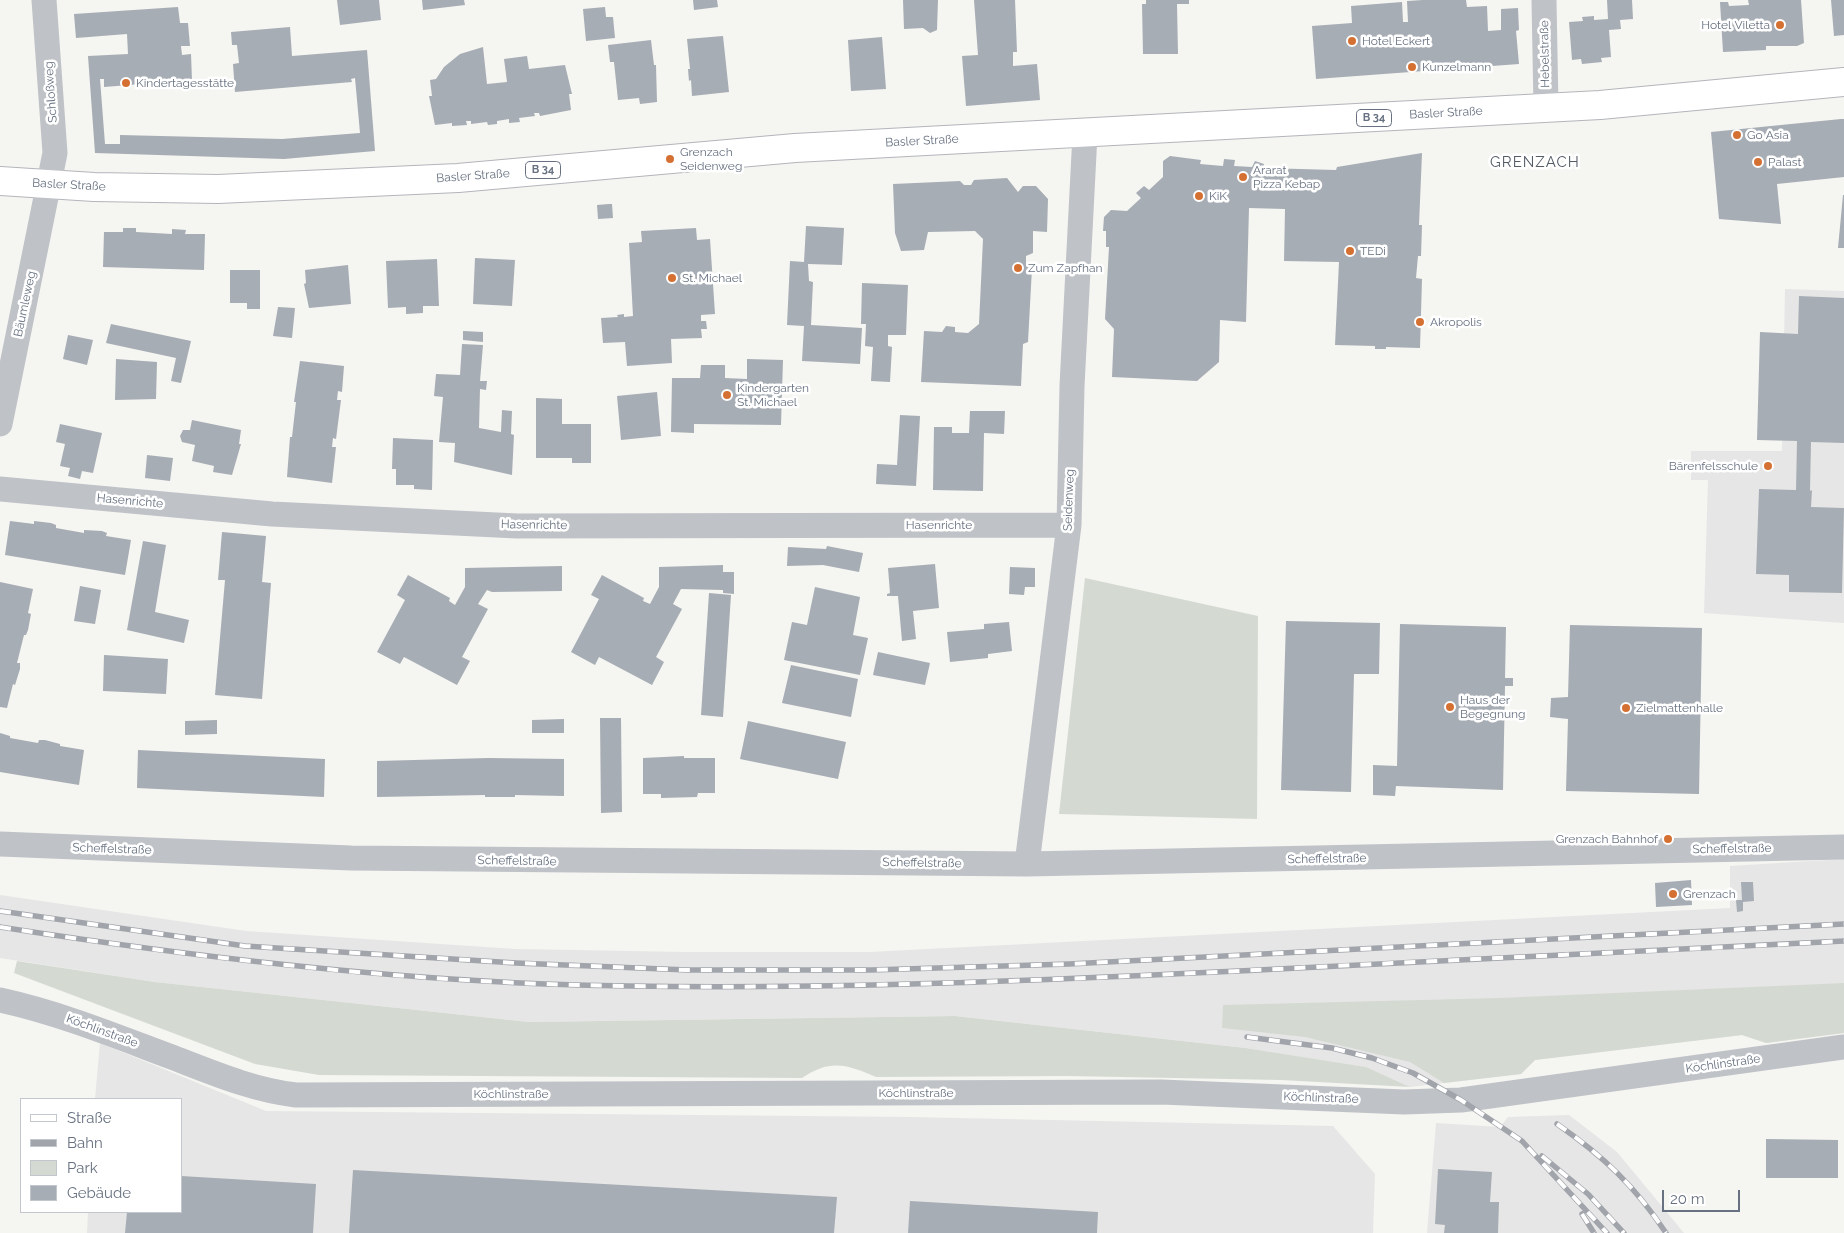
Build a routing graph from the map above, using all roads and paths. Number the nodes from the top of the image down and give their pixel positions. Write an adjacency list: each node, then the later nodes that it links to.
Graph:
1 (44, 0): 7 (street, Schloßweg)
2 (1544, 0): 4 (street, Hebelstraße)
3 (1844, 82): 4 (main road, Basler Straße / B 34)
4 (1546, 108): 5 (main road, Basler Straße / B 34)
5 (1085, 134): 7 (main road, Basler Straße / B 34); 10 (street, Seidenweg)
6 (0, 181): 7 (main road, Basler Straße / B 34)
7 (50, 184): 8 (street, Bäumleweg)
8 (0, 424)
9 (0, 489): 10 (street, Hasenrichte)
10 (1069, 525): 13 (street, Seidenweg)
11 (0, 844): 13 (street, Scheffelstraße)
12 (1844, 847): 13 (street, Scheffelstraße)
13 (1027, 864)
14 (0, 1000): 15 (street, Köchlinstraße)
15 (1844, 1048)

